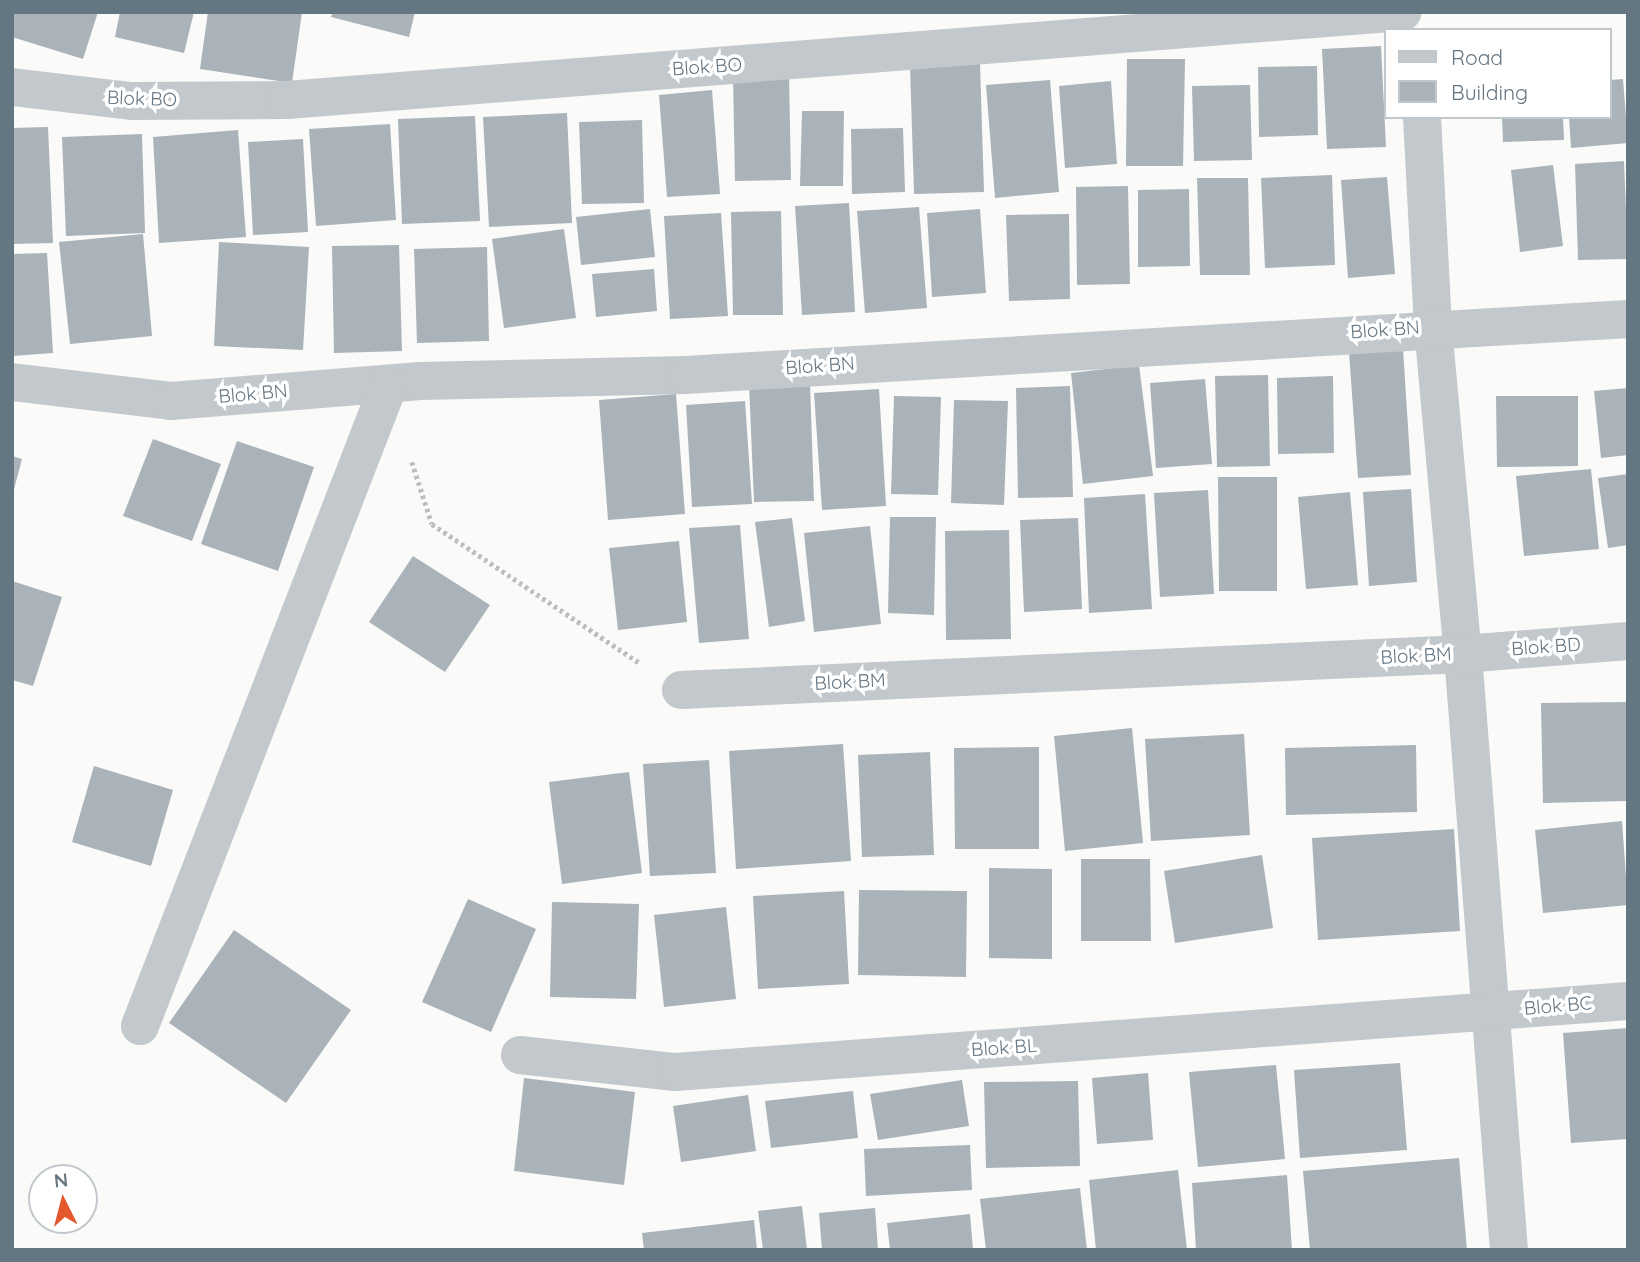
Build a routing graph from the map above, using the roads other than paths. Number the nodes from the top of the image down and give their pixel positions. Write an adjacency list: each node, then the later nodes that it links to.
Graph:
1 (1403, 12): 2 (street, Blok BO)
2 (12, 87)
3 (1422, 119): 5 (street)
4 (1628, 319): 5 (street, Blok BN)
5 (1433, 327): 7 (street, Blok BN); 9 (street)
6 (12, 382): 7 (street, Blok BN)
7 (405, 382): 13 (street)
8 (1628, 641): 9 (street, Blok BD)
9 (1463, 654): 10 (street, Blok BM); 12 (street)
10 (681, 690)
11 (1628, 1000): 12 (street, Blok BC)
12 (1489, 1012): 14 (street, Blok BL); 15 (street)
13 (140, 1026)
14 (520, 1055)
15 (1509, 1250)

